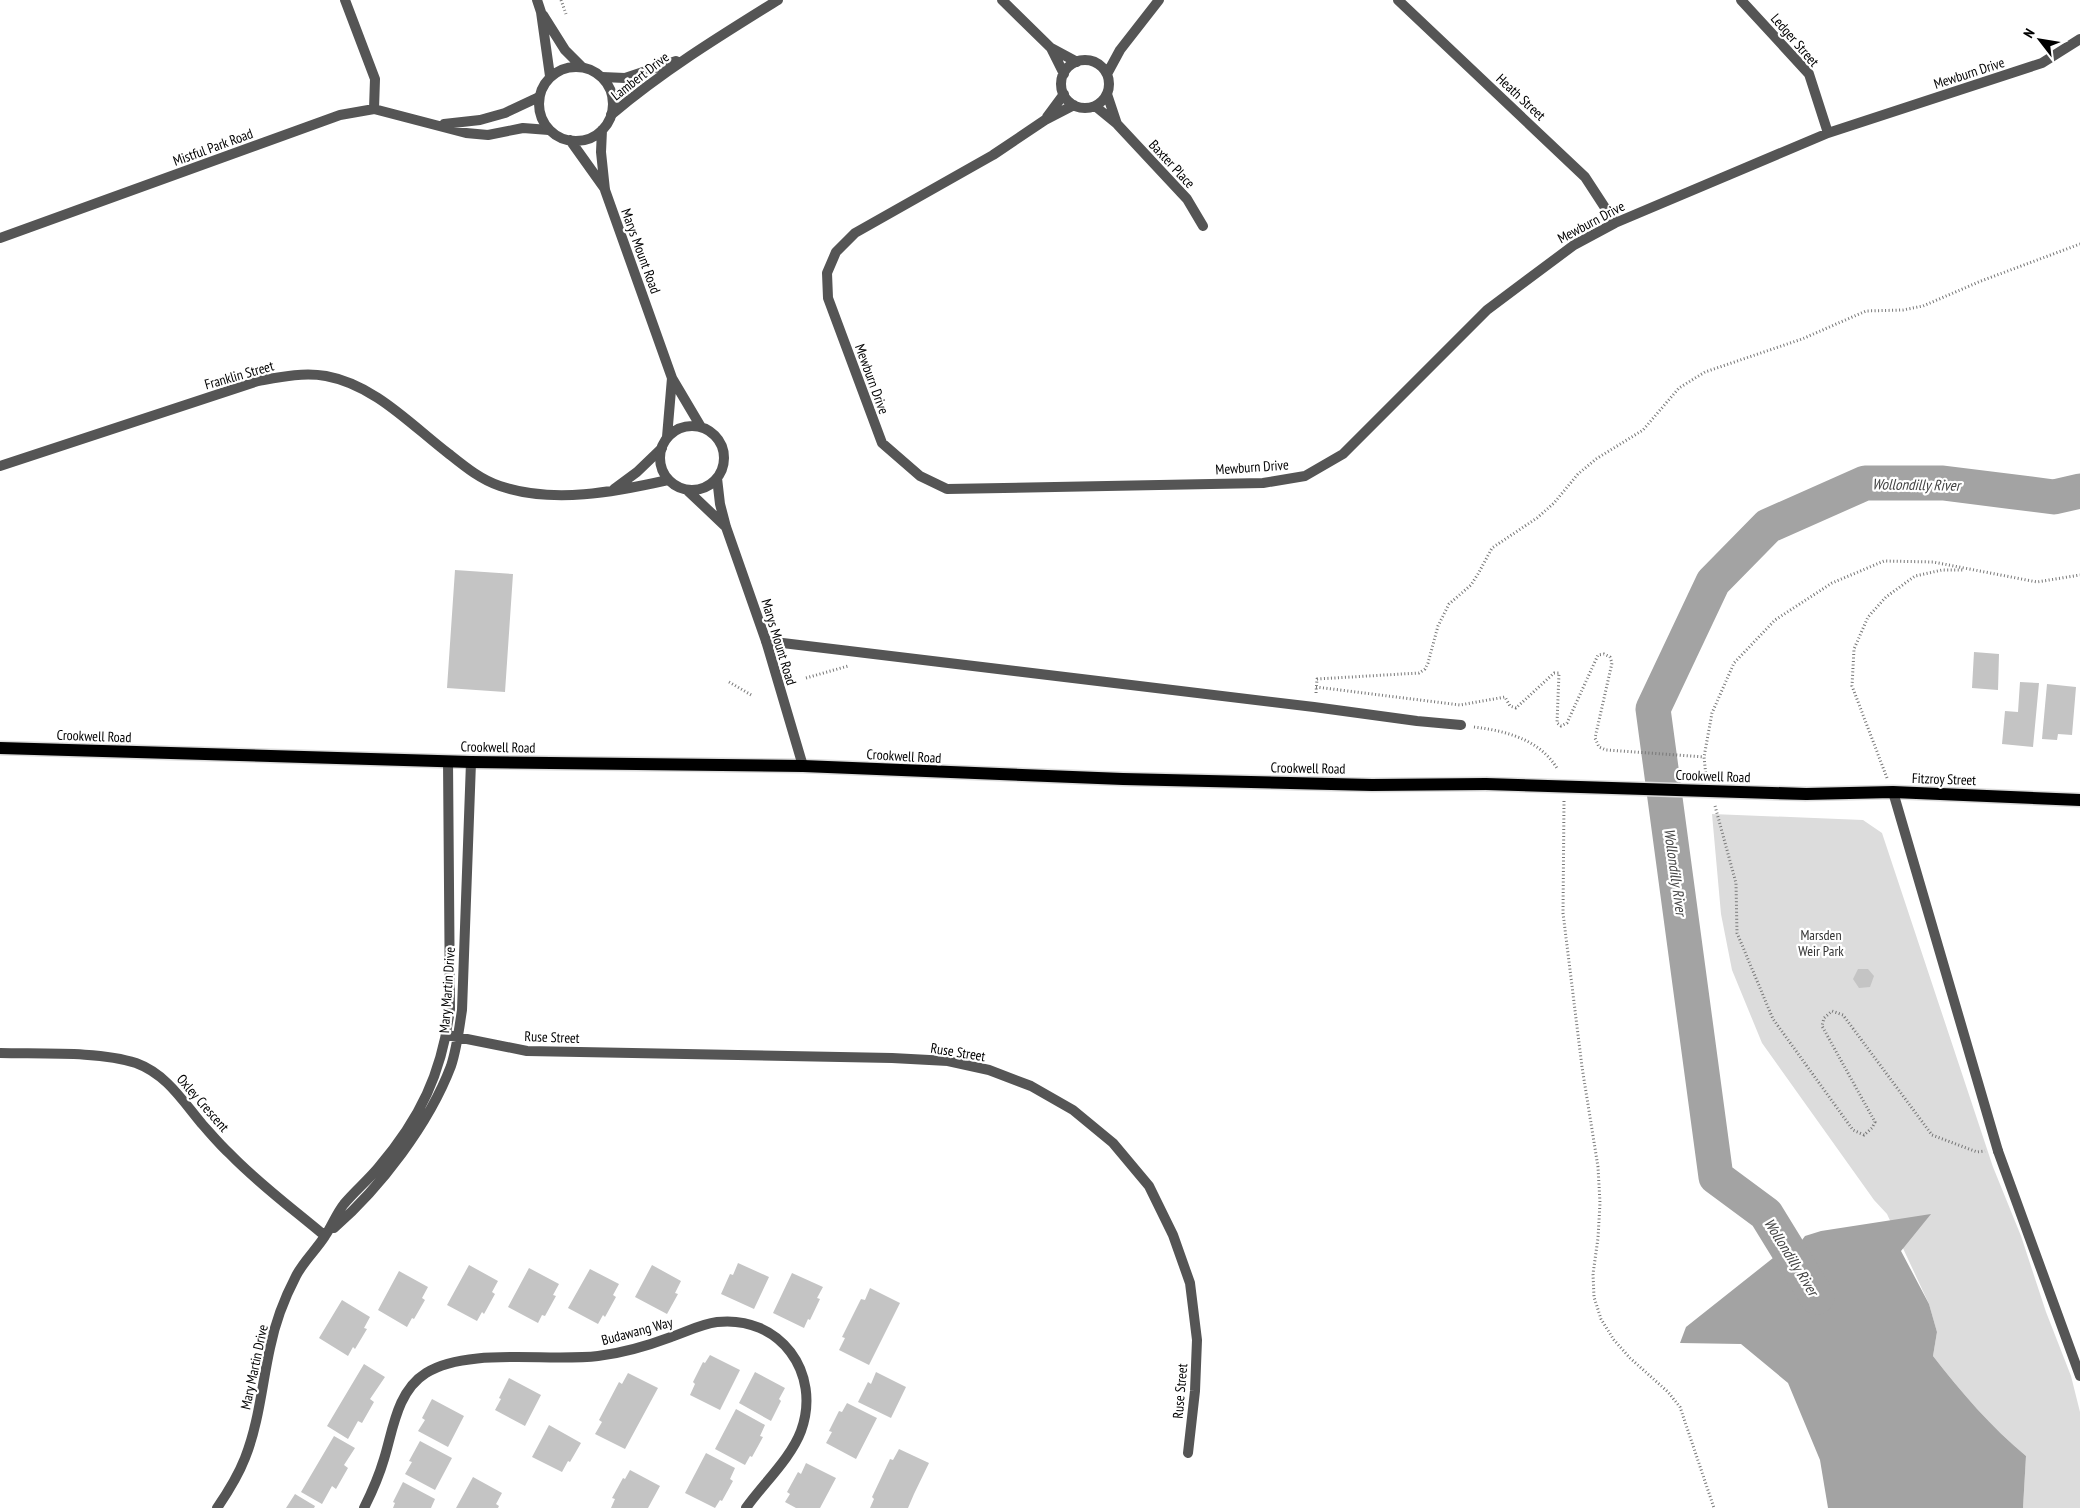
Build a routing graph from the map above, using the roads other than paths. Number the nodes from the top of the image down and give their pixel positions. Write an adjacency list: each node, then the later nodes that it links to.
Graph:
1 (345, 0): 25 (street)
2 (537, 0): 8 (street)
3 (778, 0): 12 (street, Lambert Drive)
4 (1002, 0): 10 (street)
5 (1159, 0): 11 (street)
6 (1398, 0): 35 (street, Heath Street)
7 (1741, 0): 32 (street, Ledger Street)
8 (541, 12): 15 (street); 18 (street)
9 (2080, 40): 32 (street, Mewburn Drive)
10 (1051, 48): 13 (street); 16 (street)
11 (1120, 50): 14 (street); 17 (street)
12 (685, 58): 19 (street, Lambert Drive); 26 (street, Lambert Drive)
13 (1077, 62): 14 (street); 16 (street)
14 (1096, 63): 17 (street)
15 (582, 66): 18 (street); 19 (street)
16 (1064, 74): 20 (street)
17 (1107, 74): 21 (street)
18 (550, 76): 22 (street)
19 (602, 77): 26 (street)
20 (1064, 94): 23 (street); 27 (street, Mewburn Drive)
21 (1107, 94): 24 (street); 28 (street, Baxter Place)
22 (539, 98): 29 (street, Mistful Park Road); 30 (street)
23 (1074, 105): 24 (street); 27 (street, Mewburn Drive)
24 (1095, 106): 28 (street, Baxter Place)
25 (374, 109): 29 (street, Mistful Park Road); 37 (street, Mistful Park Road)
26 (611, 115): 31 (street)
27 (1045, 120): 35 (street, Mewburn Drive)
28 (1117, 124): 36 (street, Baxter Place)
29 (438, 125): 30 (street, Mistful Park Road)
30 (549, 130): 33 (street)
31 (602, 130): 33 (street); 34 (street, Marys Mount Road)
32 (1828, 132): 35 (street, Mewburn Drive)
33 (570, 140): 34 (street, Marys Mount Road)
34 (605, 190): 38 (street, Marys Mount Road)
35 (1615, 223)
36 (1203, 226)
37 (0, 238)
38 (672, 378): 39 (street, Marys Mount Road); 40 (street, Marys Mount Road)
39 (701, 427): 40 (street); 43 (street)
40 (668, 437): 41 (street)
41 (662, 448): 44 (street); 46 (street)
42 (0, 466): 46 (street, Franklin Street)
43 (718, 478): 45 (street); 47 (street, Marys Mount Road)
44 (668, 480): 45 (street); 46 (street, Franklin Street)
45 (687, 490): 47 (street, Marys Mount Road)
46 (611, 491)
47 (726, 527): 48 (street, Marys Mount Road)
48 (766, 641): 49 (street); 53 (street, Marys Mount Road)
49 (1462, 725)
50 (0, 748): 51 (main road, Crookwell Road)
51 (448, 761): 52 (main road, Crookwell Road); 57 (street, Mary Martin Drive)
52 (471, 762): 53 (main road, Crookwell Road); 58 (street, Mary Martin Drive)
53 (802, 766): 55 (main road, Crookwell Road, bridge)
54 (1892, 792): 55 (main road, Fitzroy Street); 56 (main road, Fitzroy Street); 61 (street)
55 (1806, 794)
56 (2080, 800)
57 (447, 1035): 58 (street, Ruse Street); 60 (street, Mary Martin Drive)
58 (458, 1038): 60 (street, Mary Martin Drive); 62 (street, Ruse Street)
59 (0, 1053): 60 (street, Oxley Crescent)
60 (325, 1236): 63 (street, Mary Martin Drive)
61 (2080, 1376)
62 (1188, 1453)
63 (217, 1508)
64 (364, 1508): 65 (street, Budawang Way)
65 (746, 1508)

